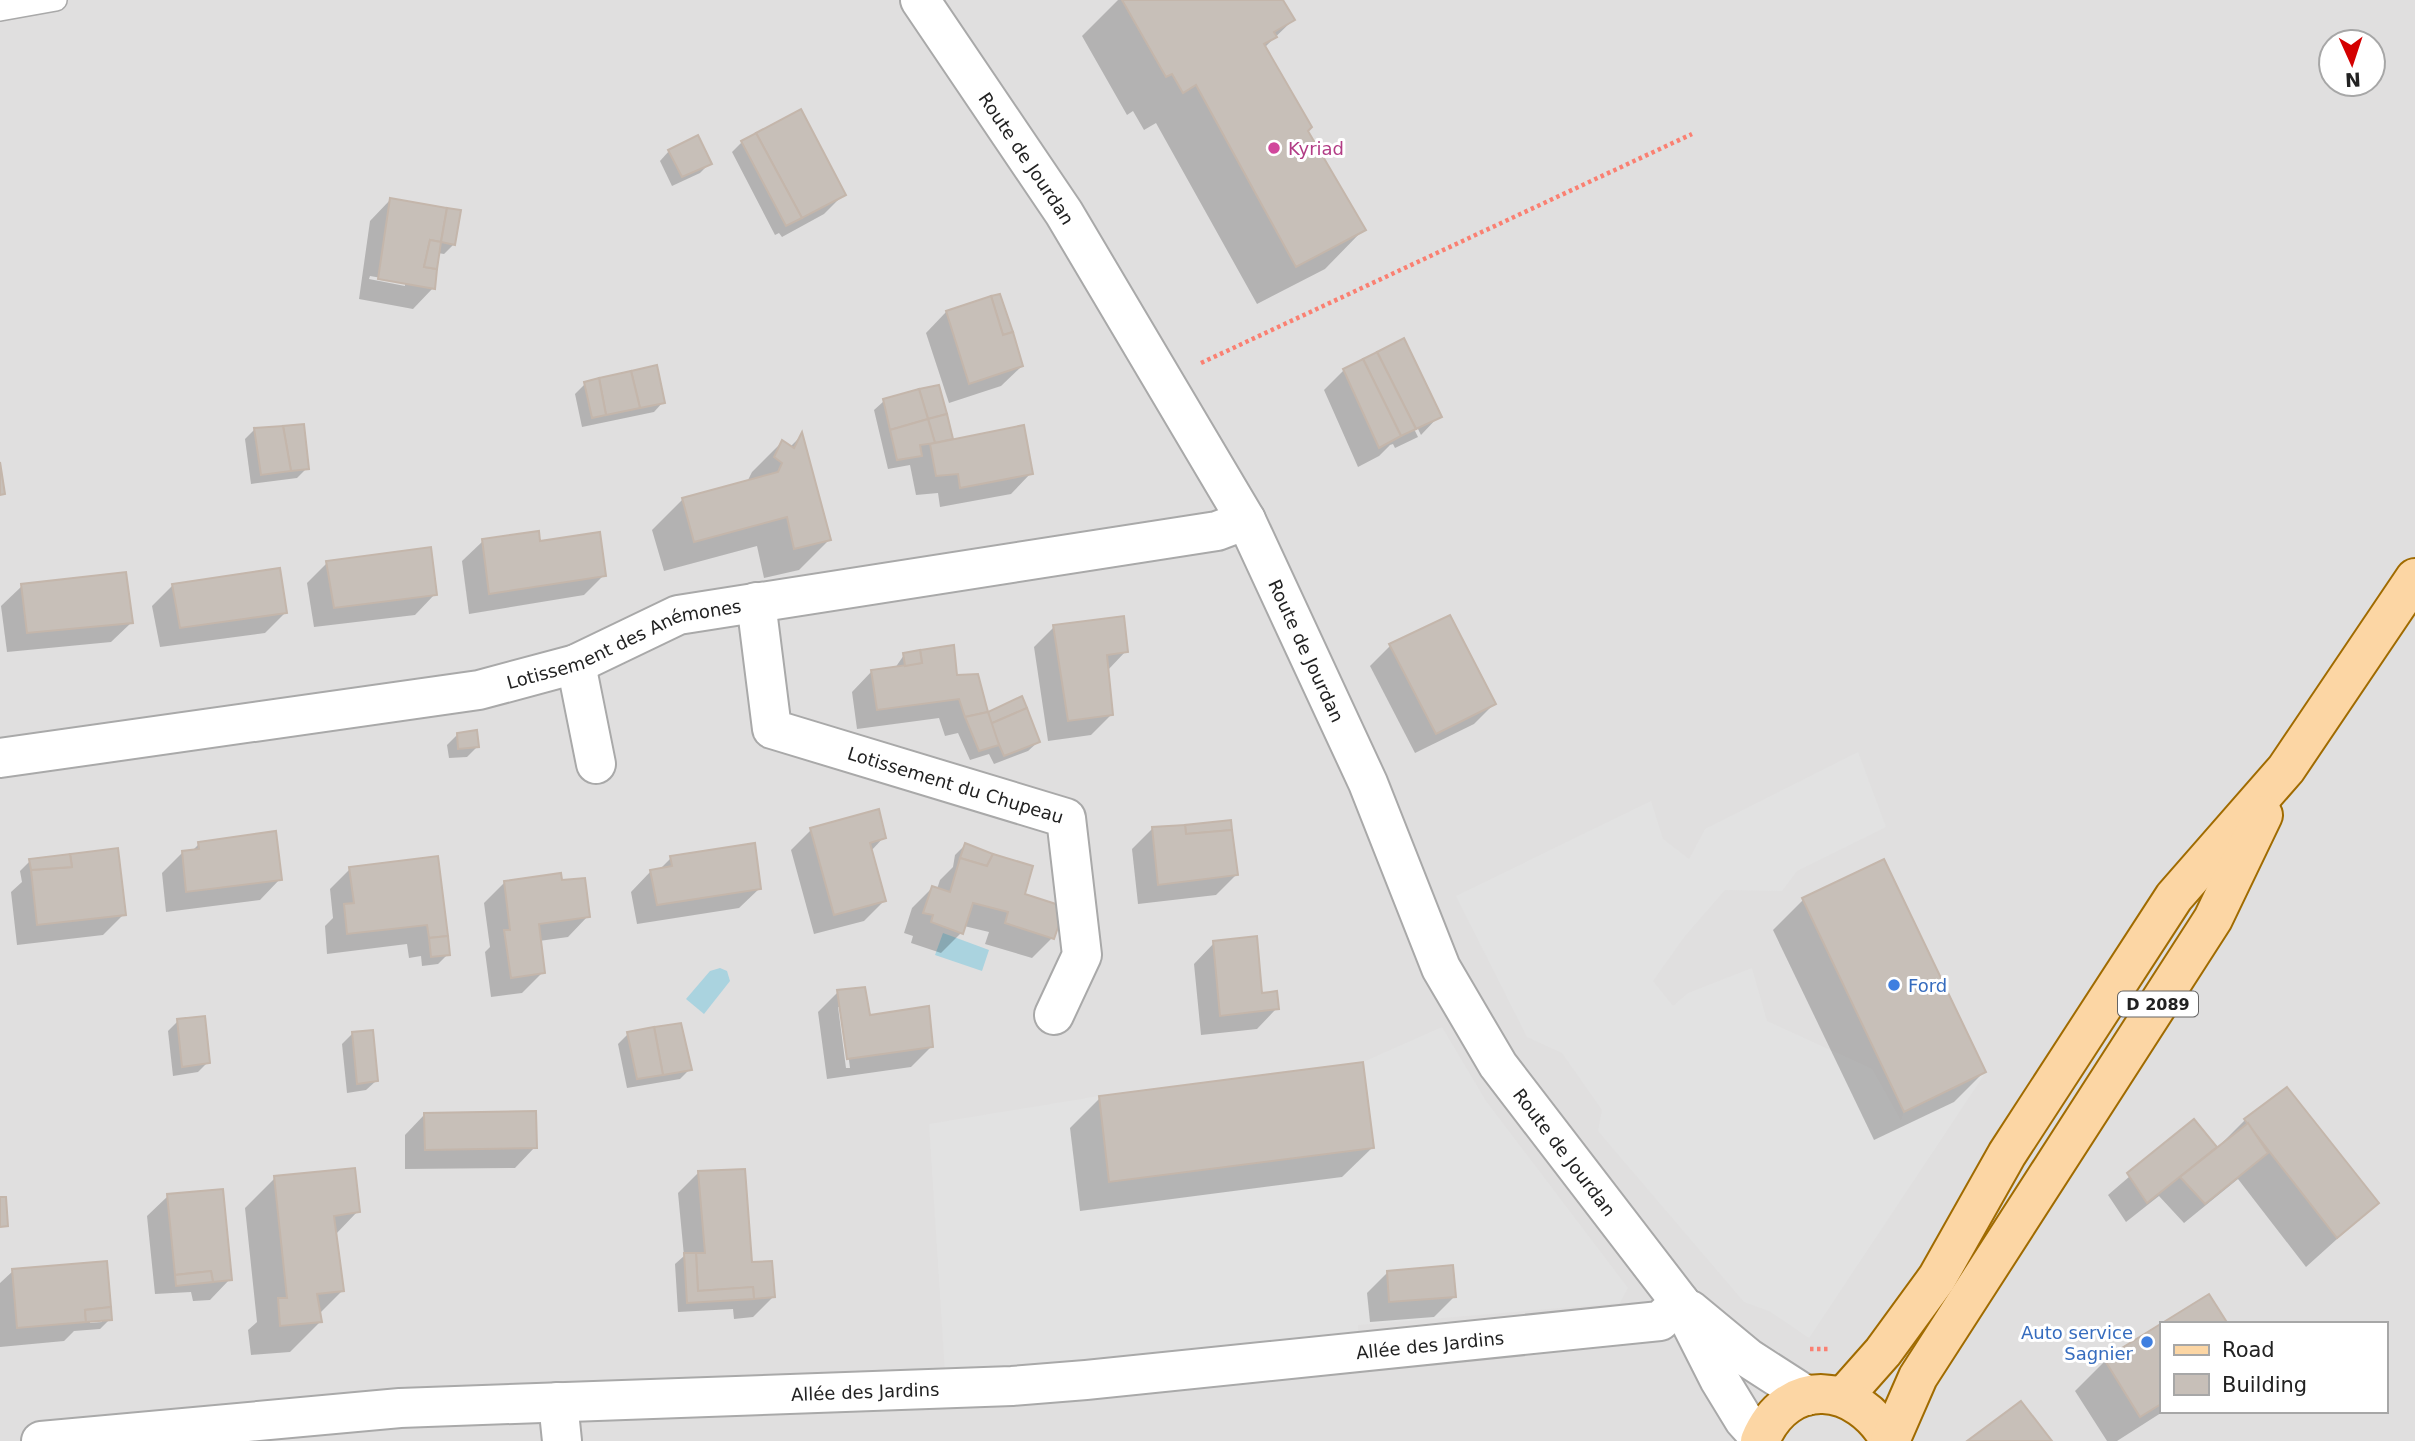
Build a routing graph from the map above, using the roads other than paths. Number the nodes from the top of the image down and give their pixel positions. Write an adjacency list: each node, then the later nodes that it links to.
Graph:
1 (56, 0): 3 (lane)
2 (920, 0): 4 (street, Route de Jourdan)
3 (0, 10)
4 (1246, 520): 6 (street, Lotissement des Anémones); 12 (street, Route de Jourdan)
5 (2415, 578): 10 (main road, D 2089)
6 (756, 602): 7 (street, Lotissement des Anémones); 11 (street, Lotissement du Chupeau)
7 (576, 664): 8 (street, Lotissement des Anémones); 9 (street)
8 (0, 758)
9 (596, 764)
10 (2286, 769): 13 (main road, D 2089); 18 (main road, D 2089)
11 (1054, 1015)
12 (1680, 1302): 13 (street, Route de Jourdan); 14 (street, Allée des Jardins); 15 (street, Route de Jourdan)
13 (1826, 1396): 15 (main road); 18 (main road)
14 (558, 1402): 16 (street, Allée des Jardins); 17 (street)
15 (1760, 1440)
16 (41, 1441)
17 (562, 1441)
18 (1890, 1441)

